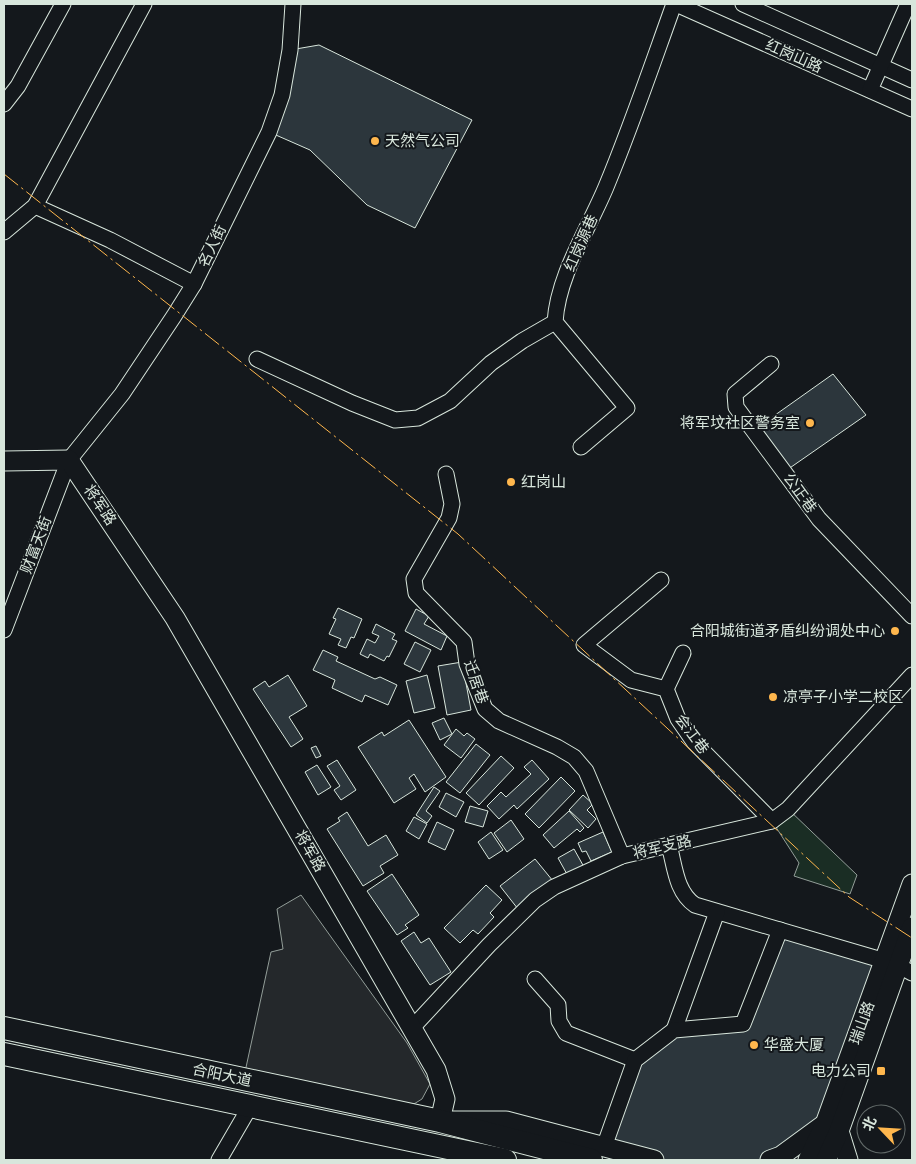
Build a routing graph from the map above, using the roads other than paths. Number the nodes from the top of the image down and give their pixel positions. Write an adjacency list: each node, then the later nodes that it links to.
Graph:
1 (63, 4): 10 (street)
2 (144, 4): 12 (street)
3 (293, 4): 14 (street, 名人街)
4 (675, 4): 9 (street, 红岗山路); 15 (street, 红岗源巷)
5 (743, 4): 7 (street, 红岗山路)
6 (908, 4): 7 (street)
7 (881, 67): 8 (street, 红岗山路); 9 (street)
8 (912, 80)
9 (870, 90): 11 (street, 红岗山路)
10 (4, 104)
11 (912, 109)
12 (35, 206): 13 (street); 14 (street)
13 (4, 232)
14 (194, 284): 19 (street, 名人街)
15 (555, 322): 16 (street); 18 (street)
16 (257, 359)
17 (771, 364): 23 (street, 公正巷)
18 (581, 446)
19 (69, 460): 20 (main road); 24 (street, 财富天街); 38 (main road, 将军路)
20 (4, 461)
21 (446, 474): 30 (street, 迁居巷)
22 (661, 580): 27 (street)
23 (912, 616)
24 (4, 630)
25 (683, 653): 27 (street)
26 (912, 675): 28 (street, 将军支路)
27 (666, 689): 28 (street, 会江巷)
28 (772, 821): 29 (street, 将军支路)
29 (669, 845): 30 (street, 将军支路); 32 (street)
30 (622, 856): 38 (street, 将军支路)
31 (912, 884): 35 (main road, 瑞山路)
32 (717, 912): 34 (street); 39 (street)
33 (912, 927): 35 (main road, 瑞山路)
34 (780, 930): 35 (street); 39 (street)
35 (899, 967): 44 (main road, 瑞山路)
36 (535, 979): 41 (street)
37 (4, 1028): 43 (highway, 合阳大道)
38 (412, 1028): 43 (main road, 将军路)
39 (674, 1030): 41 (street)
40 (4, 1054): 42 (highway, 合阳大道)
41 (635, 1060): 46 (street)
42 (251, 1105): 45 (highway, 合阳大道); 47 (street)
43 (440, 1121): 46 (highway, 合阳大道)
44 (832, 1128): 51 (main road); 52 (main road, 瑞山路); 53 (main road, 瑞山路); 54 (main road)
45 (433, 1144): 48 (main road); 49 (highway, 合阳大道)
46 (598, 1154): 50 (main road)
47 (219, 1160)
48 (466, 1160)
49 (505, 1160)
50 (654, 1160)
51 (770, 1160)
52 (808, 1160)
53 (826, 1160)
54 (848, 1160)

